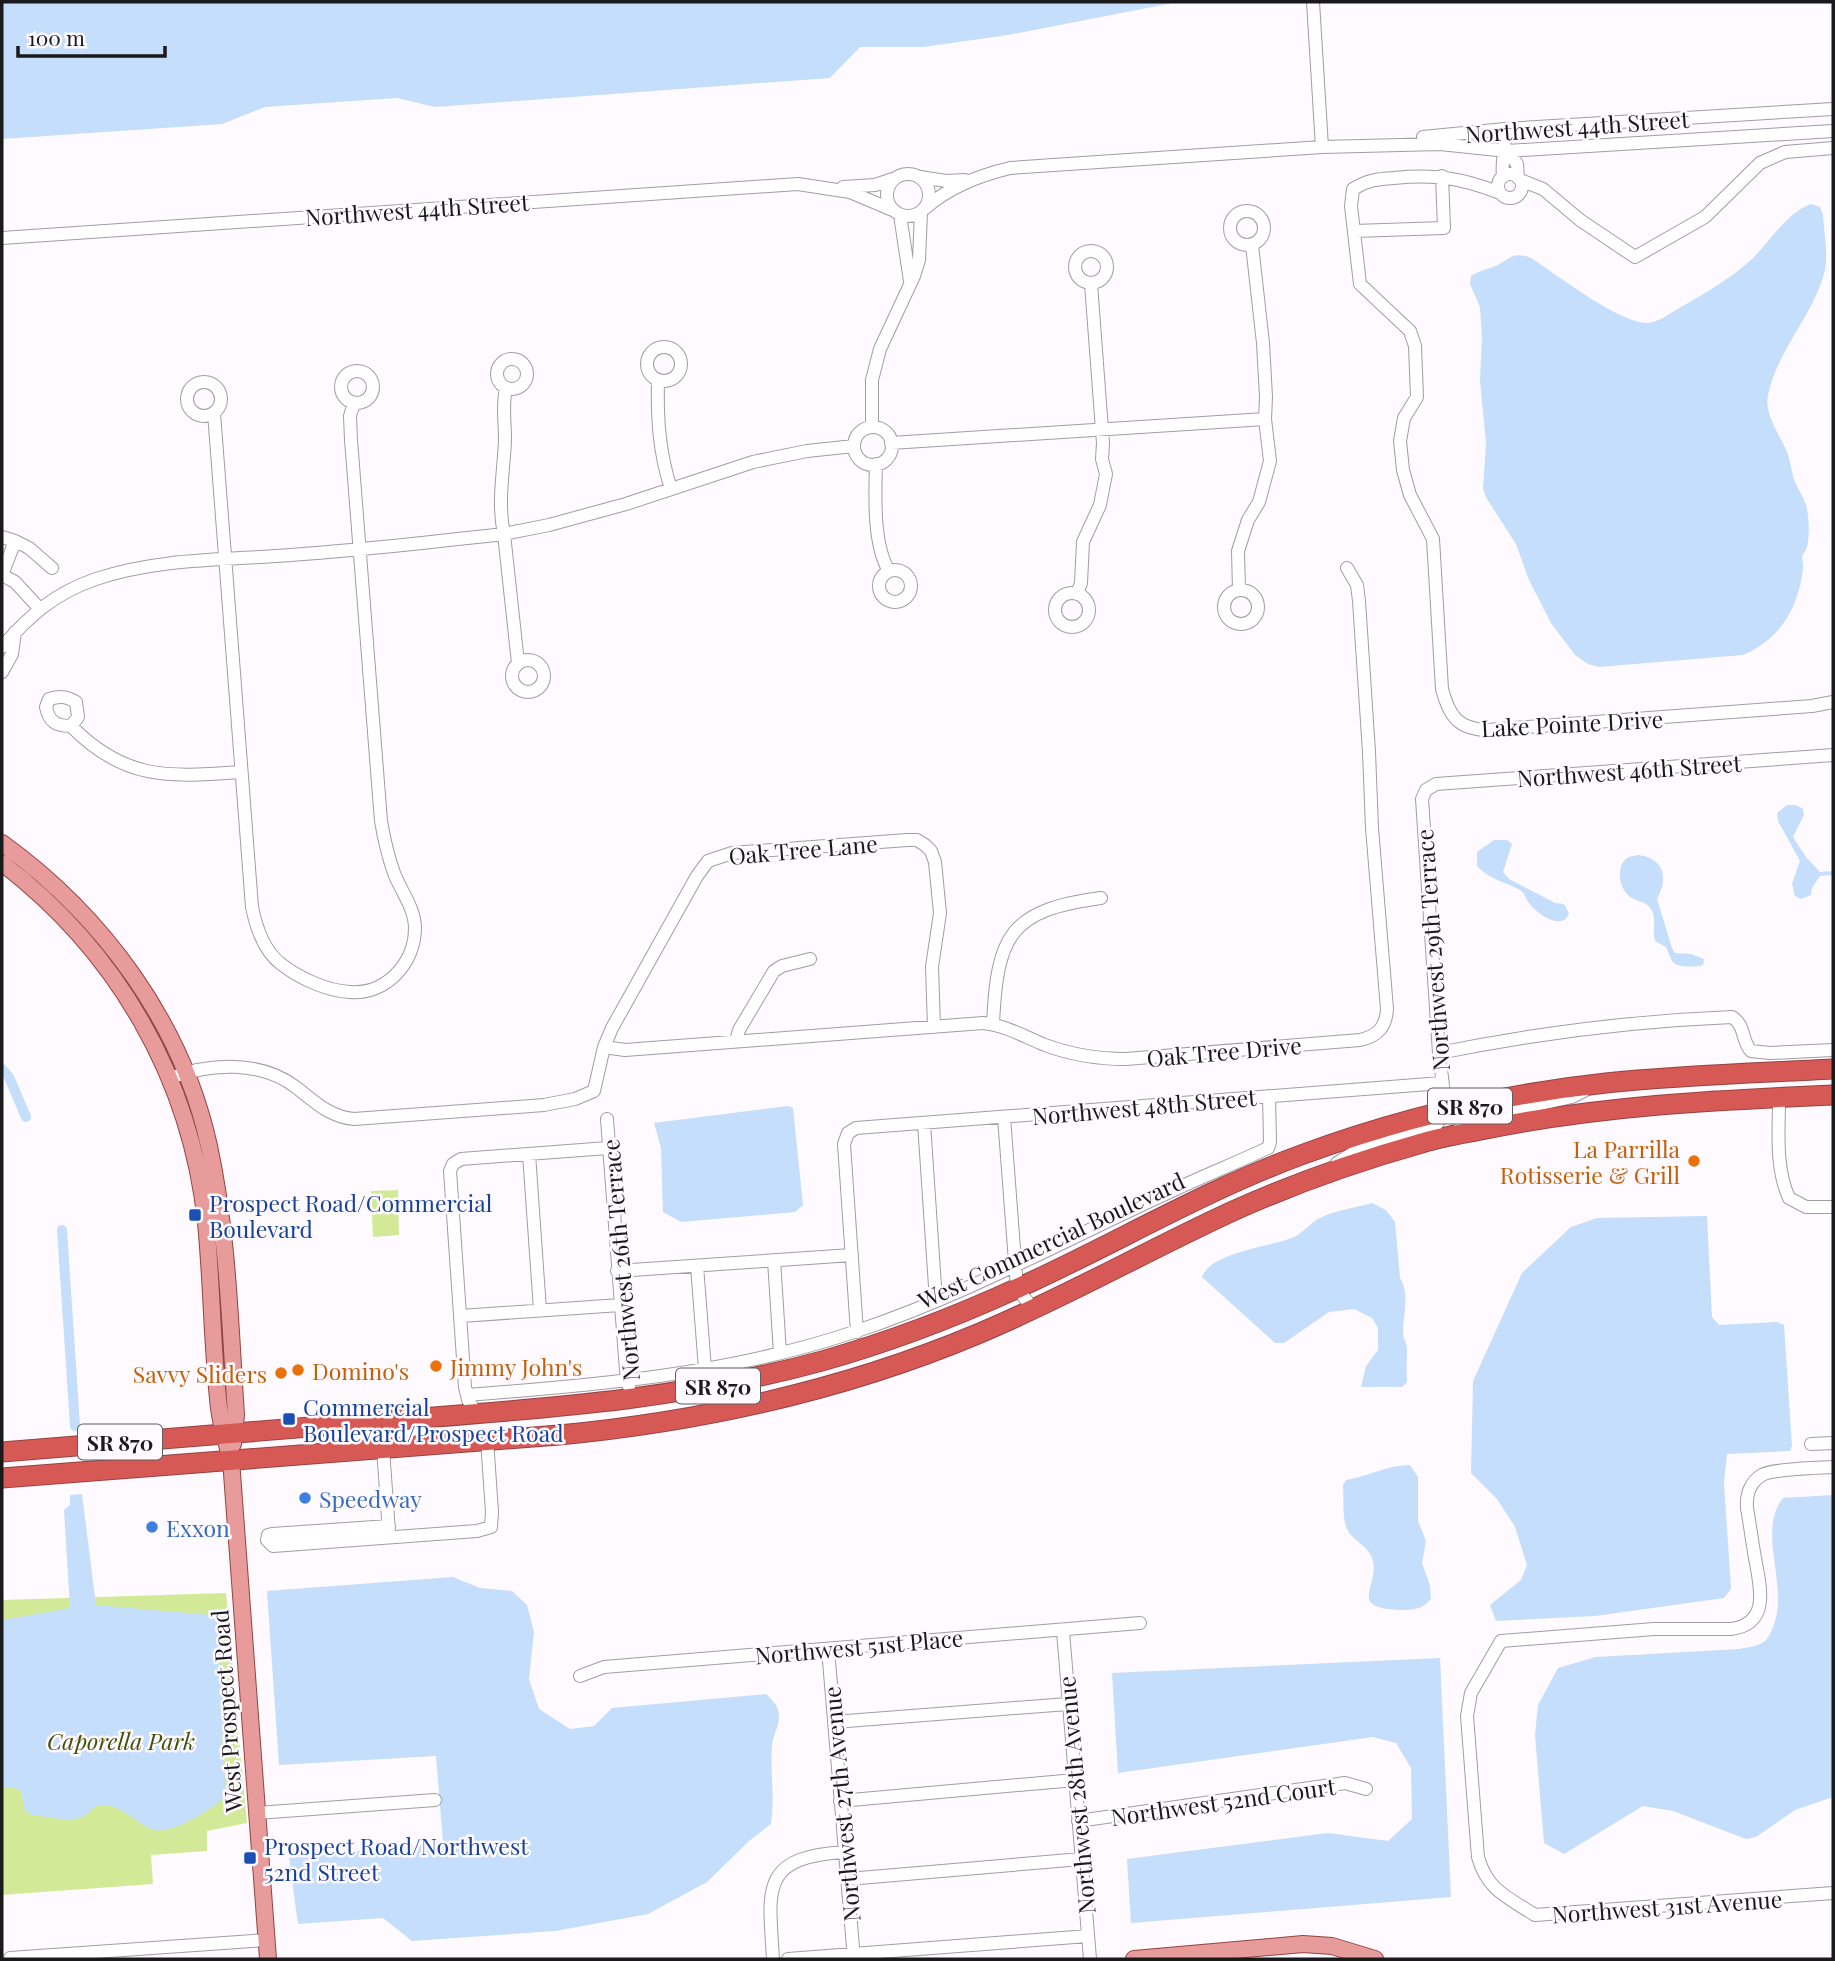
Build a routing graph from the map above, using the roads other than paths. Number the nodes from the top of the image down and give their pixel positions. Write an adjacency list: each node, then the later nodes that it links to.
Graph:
1 (1313, 2): 5 (street)
2 (1833, 109): 3 (street, Northwest 44th Street)
3 (1505, 129): 5 (street, Northwest 44th Street); 7 (street)
4 (1833, 131): 7 (street, Northwest 44th Street)
5 (1322, 147): 7 (street, Northwest 44th Street); 11 (street, Northwest 44th Street)
6 (1833, 148): 13 (street, Lake Pointe Drive)
7 (1507, 151): 12 (street); 13 (street)
8 (1442, 176): 12 (street, Lake Pointe Drive); 17 (street, Lake Pointe Drive); 17 (street)
9 (920, 177): 10 (street); 11 (street, Northwest 44th Street); 15 (street)
10 (894, 179): 14 (street, Northwest 44th Street); 16 (street)
11 (969, 180): 15 (street, Northwest 44th Street)
12 (1498, 181): 13 (street, Lake Pointe Drive); 13 (street, Lake Pointe Drive)
13 (1520, 183)
14 (832, 188): 16 (street, Northwest 44th Street); 18 (street, Northwest 44th Street)
15 (922, 211): 16 (street); 20 (street)
16 (897, 213): 21 (street)
17 (1354, 231): 51 (street, Lake Pointe Drive)
18 (2, 238)
19 (1252, 245): 28 (street)
20 (919, 247): 21 (street); 22 (street)
21 (906, 248): 22 (street)
22 (910, 281): 29 (street)
23 (1091, 284): 30 (street)
24 (658, 380): 34 (street)
25 (506, 388): 35 (street)
26 (354, 403): 38 (street)
27 (214, 413): 39 (street)
28 (1265, 419): 30 (street); 44 (street)
29 (872, 427): 31 (street); 32 (street)
30 (1101, 430): 31 (street); 45 (street)
31 (891, 443): 33 (street)
32 (854, 446): 33 (street); 34 (street)
33 (876, 464): 42 (street)
34 (671, 488): 35 (street)
35 (504, 534): 38 (street); 49 (street)
36 (2, 537): 37 (street)
37 (15, 541): 40 (street); 43 (street)
38 (359, 550): 39 (street); 54 (street)
39 (225, 560): 46 (street); 54 (street)
40 (52, 568)
41 (1347, 568): 60 (street, Oak Tree Drive)
42 (889, 571)
43 (2, 575): 46 (street)
44 (1239, 590)
45 (1077, 594)
46 (39, 608): 47 (street)
47 (8, 633): 48 (street); 50 (street)
48 (2, 647)
49 (518, 663)
50 (2, 673)
51 (1833, 702)
52 (71, 726): 54 (street)
53 (1833, 755): 55 (street, Northwest 46th Street)
54 (241, 772)
55 (1426, 790): 65 (street, Northwest 29th Terrace)
56 (2, 843): 67 (main road, West Prospect Road)
57 (2, 863): 67 (main road, West Prospect Road)
58 (1101, 898): 60 (street)
59 (810, 959): 62 (street)
60 (993, 1024): 61 (street, Oak Tree Drive)
61 (934, 1027): 62 (street, Oak Tree Drive); 63 (street, Oak Tree Lane)
62 (736, 1041): 63 (street, Oak Tree Drive)
63 (604, 1047): 67 (street)
64 (1833, 1050): 65 (street)
65 (1440, 1053): 68 (street, Northwest 29th Terrace)
66 (1833, 1069): 69 (highway, West Commercial Boulevard / SR 870)
67 (178, 1075): 100 (main road, West Prospect Road)
68 (1442, 1083): 71 (street, Northwest 48th Street); 73 (street, Northwest 29th Terrace)
69 (1603, 1083): 73 (highway, West Commercial Boulevard / SR 870); 77 (street, West Commercial Boulevard)
70 (1833, 1095): 72 (highway, West Commercial Boulevard / SR 870)
71 (1269, 1096): 74 (street, Northwest 48th Street); 85 (street)
72 (1779, 1098): 77 (highway, West Commercial Boulevard / SR 870); 81 (street)
73 (1446, 1110): 80 (street, West Commercial Boulevard); 87 (highway, West Commercial Boulevard / SR 870)
74 (1004, 1117): 76 (street, Northwest 48th Street); 85 (street)
75 (607, 1119): 78 (street, Northwest 26th Terrace)
76 (924, 1123): 82 (street, Northwest 48th Street); 88 (street)
77 (1451, 1136): 80 (highway, West Commercial Boulevard / SR 870)
78 (608, 1148): 79 (street); 86 (street, Northwest 26th Terrace)
79 (529, 1154): 91 (street); 92 (street)
80 (1305, 1182): 90 (highway, West Commercial Boulevard / SR 870)
81 (1833, 1207)
82 (852, 1255): 83 (street); 93 (street)
83 (774, 1260): 84 (street); 94 (street)
84 (697, 1266): 86 (street); 95 (street)
85 (1015, 1267): 87 (street); 88 (street)
86 (617, 1271): 89 (street, Northwest 26th Terrace)
87 (1017, 1288): 90 (street); 98 (highway, West Commercial Boulevard / SR 870)
88 (936, 1301): 93 (street)
89 (620, 1305): 91 (street); 96 (street, Northwest 26th Terrace)
90 (1033, 1309): 101 (highway, West Commercial Boulevard / SR 870)
91 (540, 1310): 92 (street)
92 (461, 1316): 97 (street)
93 (857, 1332): 94 (street)
94 (780, 1353): 95 (street)
95 (705, 1369): 96 (street)
96 (627, 1381): 97 (street); 98 (street, Northwest 26th Terrace)
97 (467, 1395): 99 (street)
98 (636, 1399): 99 (highway, West Commercial Boulevard / SR 870); 101 (highway)
99 (477, 1414): 100 (highway, West Commercial Boulevard / SR 870)
100 (230, 1434): 104 (highway, West Commercial Boulevard / SR 870); 107 (main road, West Prospect Road)
101 (487, 1440): 105 (highway, West Commercial Boulevard / SR 870); 111 (street)
102 (1833, 1443): 103 (street)
103 (1811, 1444)
104 (84, 1445): 106 (highway, West Commercial Boulevard / SR 870); 108 (highway)
105 (383, 1449): 107 (highway, West Commercial Boulevard / SR 870); 111 (street)
106 (2, 1452)
107 (231, 1460): 110 (highway, West Commercial Boulevard / SR 870); 122 (main road, West Prospect Road)
108 (2, 1465)
109 (1833, 1467): 127 (street, Northwest 31st Avenue)
110 (2, 1478)
111 (389, 1531): 111 (street)
112 (1140, 1623): 113 (street, Northwest 51st Place)
113 (1063, 1630): 114 (street, Northwest 51st Place); 116 (street, Northwest 28th Avenue)
114 (828, 1649): 115 (street, Northwest 51st Place); 117 (street, Northwest 27th Avenue)
115 (580, 1676)
116 (1068, 1704): 117 (street); 118 (street, Northwest 28th Avenue)
117 (834, 1722): 121 (street, Northwest 27th Avenue)
118 (1075, 1780): 121 (street); 123 (street, Northwest 28th Avenue)
119 (1366, 1789): 123 (street, Northwest 52nd Court)
120 (435, 1800): 122 (street)
121 (840, 1801): 124 (street, Northwest 27th Avenue)
122 (257, 1812): 129 (main road, West Prospect Road)
123 (1078, 1821): 125 (street, Northwest 28th Avenue)
124 (845, 1852): 126 (street, Northwest 27th Avenue); 133 (street)
125 (1082, 1860): 126 (street); 128 (street, Northwest 28th Avenue)
126 (848, 1879): 130 (street, Northwest 27th Avenue)
127 (1833, 1893)
128 (1088, 1936): 130 (street); 135 (street, Northwest 28th Avenue)
129 (266, 1940): 131 (street); 132 (main road, West Prospect Road)
130 (854, 1957): 134 (street)
131 (10, 1958)
132 (268, 1959)
133 (773, 1959)
134 (789, 1959)
135 (1090, 1959)
136 (1133, 1959): 137 (main road)
137 (1375, 1959)

